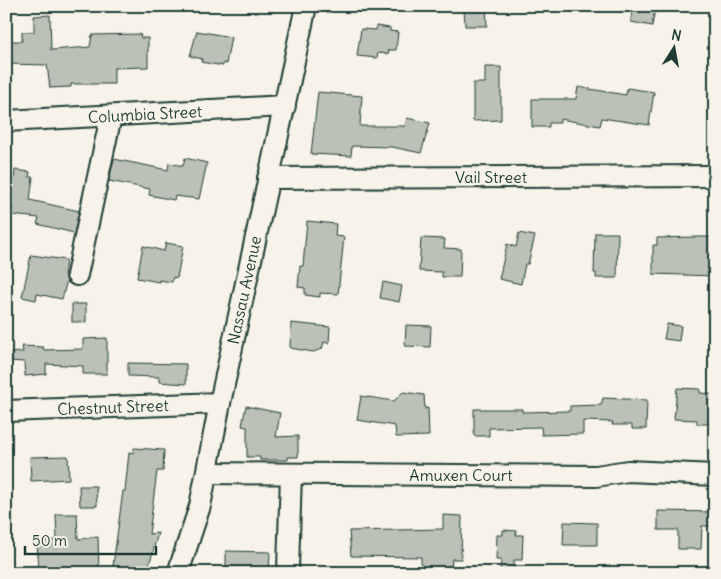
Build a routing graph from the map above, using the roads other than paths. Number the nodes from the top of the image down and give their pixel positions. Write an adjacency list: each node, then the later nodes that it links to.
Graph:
1 (306, 6): 2 (street, Nassau Avenue)
2 (285, 106): 3 (street, Columbia Street); 6 (street, Nassau Avenue)
3 (111, 116): 4 (street, Columbia Street); 7 (street)
4 (6, 121)
5 (715, 176): 6 (street, Vail Street)
6 (268, 178): 8 (street, Nassau Avenue)
7 (77, 275)
8 (220, 403): 9 (street, Chestnut Street); 10 (street, Nassau Avenue)
9 (6, 411)
10 (207, 473): 11 (street, Amuxen Court); 14 (street, Nassau Avenue)
11 (290, 474): 12 (street, Amuxen Court); 13 (street)
12 (715, 474)
13 (288, 569)
14 (178, 573)

